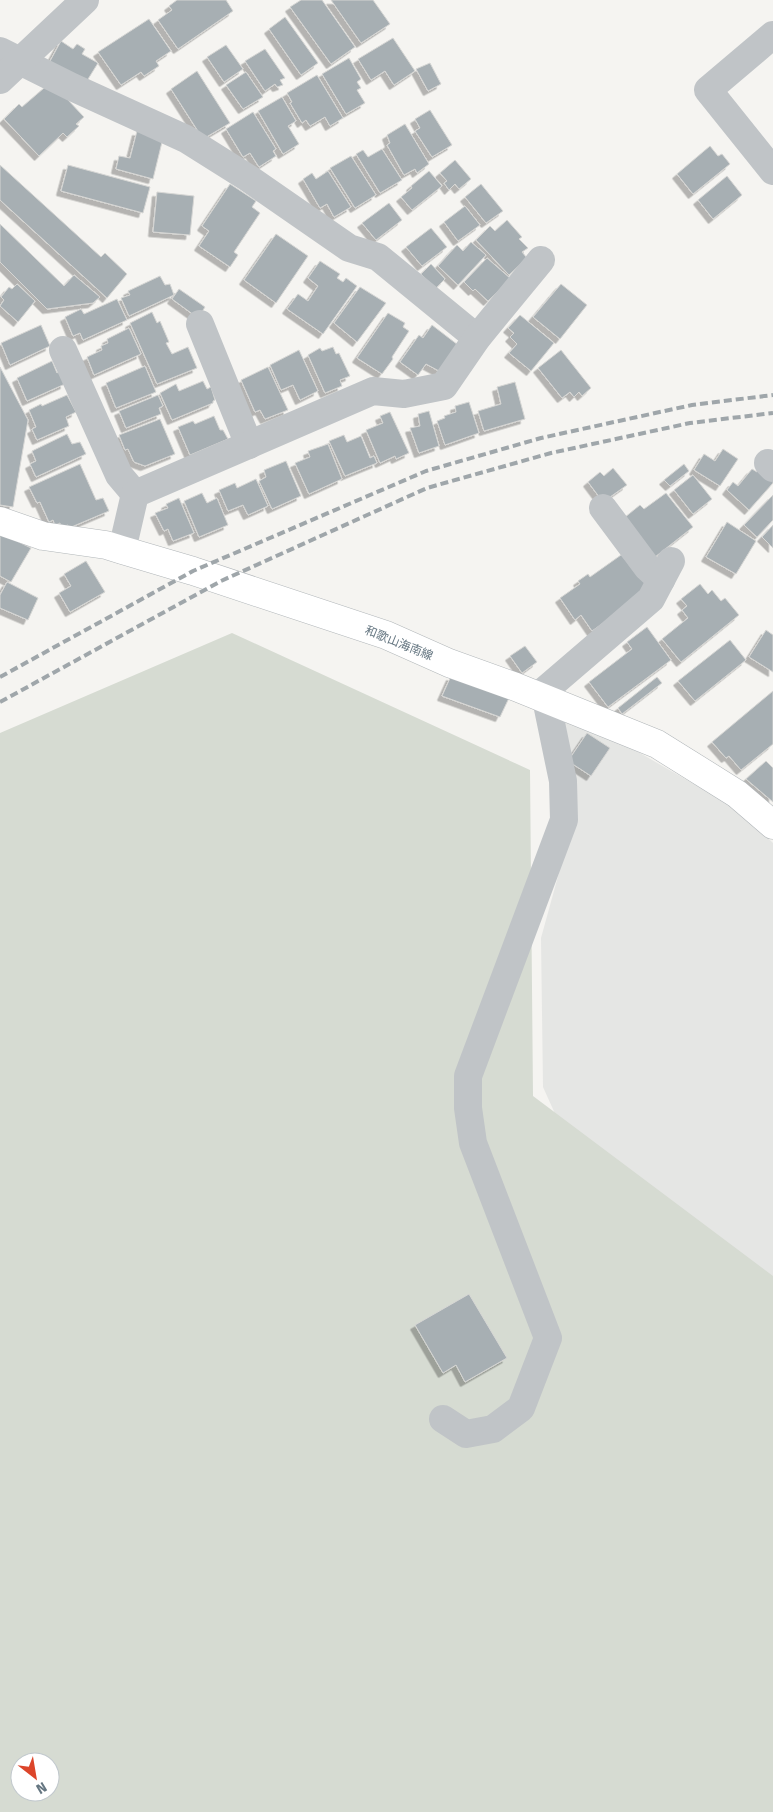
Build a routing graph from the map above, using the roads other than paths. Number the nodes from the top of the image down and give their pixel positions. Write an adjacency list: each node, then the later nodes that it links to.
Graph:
1 (85, 0): 3 (street)
2 (773, 35): 5 (street)
3 (10, 56): 4 (street); 8 (street)
4 (0, 80)
5 (773, 171)
6 (541, 260): 8 (street)
7 (200, 324): 10 (street)
8 (476, 338): 10 (street)
9 (63, 350): 11 (street)
10 (249, 445): 11 (street)
11 (135, 494): 14 (street)
12 (603, 508): 15 (street)
13 (0, 521): 14 (main road, 和歌山海南線)
14 (122, 550): 15 (main road, 和歌山海南線)
15 (542, 698): 16 (main road, 和歌山海南線); 17 (street)
16 (773, 825)
17 (443, 1419)

